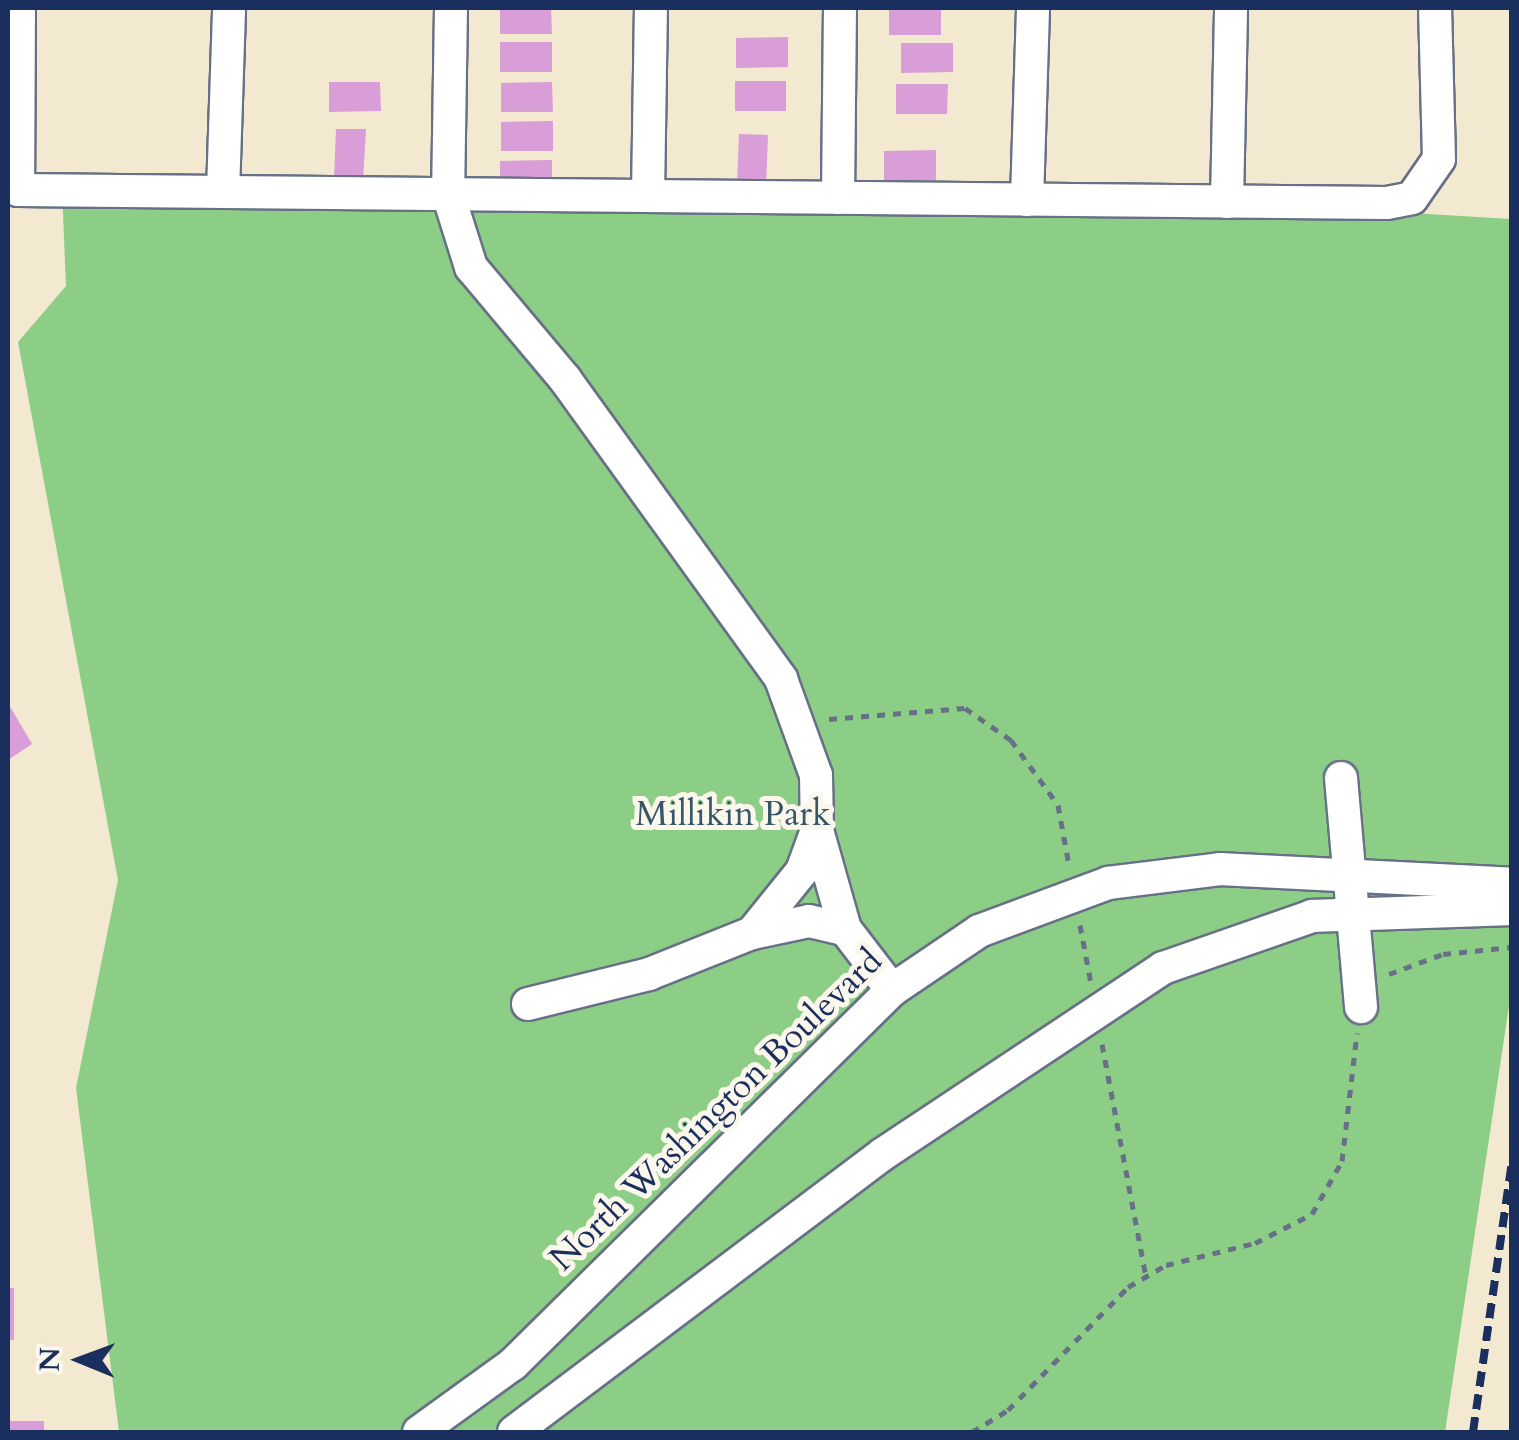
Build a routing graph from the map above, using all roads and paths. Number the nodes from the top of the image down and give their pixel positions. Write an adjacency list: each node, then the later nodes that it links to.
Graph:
1 (19, 8): 9 (street)
2 (229, 8): 9 (street)
3 (451, 8): 10 (street)
4 (650, 8): 11 (street)
5 (840, 8): 12 (street)
6 (1033, 8): 13 (street)
7 (1231, 8): 14 (street)
8 (1434, 8): 14 (street)
9 (223, 192): 10 (street)
10 (448, 194): 11 (street); 15 (street)
11 (648, 196): 12 (street)
12 (838, 198): 13 (street)
13 (1026, 200): 14 (street)
14 (1227, 202)
15 (797, 725): 17 (street); 18 (path)
16 (1342, 778): 19 (street)
17 (817, 830): 24 (street); 25 (street)
18 (1070, 868)
19 (1354, 870): 20 (street, North Washington Boulevard); 22 (street); 28 (street, North Washington Boulevard)
20 (1512, 884)
21 (1512, 909): 22 (street)
22 (1351, 917): 30 (street); 34 (street)
23 (1080, 921): 27 (path)
24 (845, 929): 25 (street); 28 (street)
25 (752, 933): 29 (street)
26 (1512, 948): 30 (path)
27 (1092, 986)
28 (892, 990): 33 (street, North Washington Boulevard)
29 (528, 1004)
30 (1361, 1008): 32 (path)
31 (1102, 1040): 32 (path)
32 (1146, 1277): 35 (path)
33 (420, 1432)
34 (514, 1432)
35 (972, 1432)

